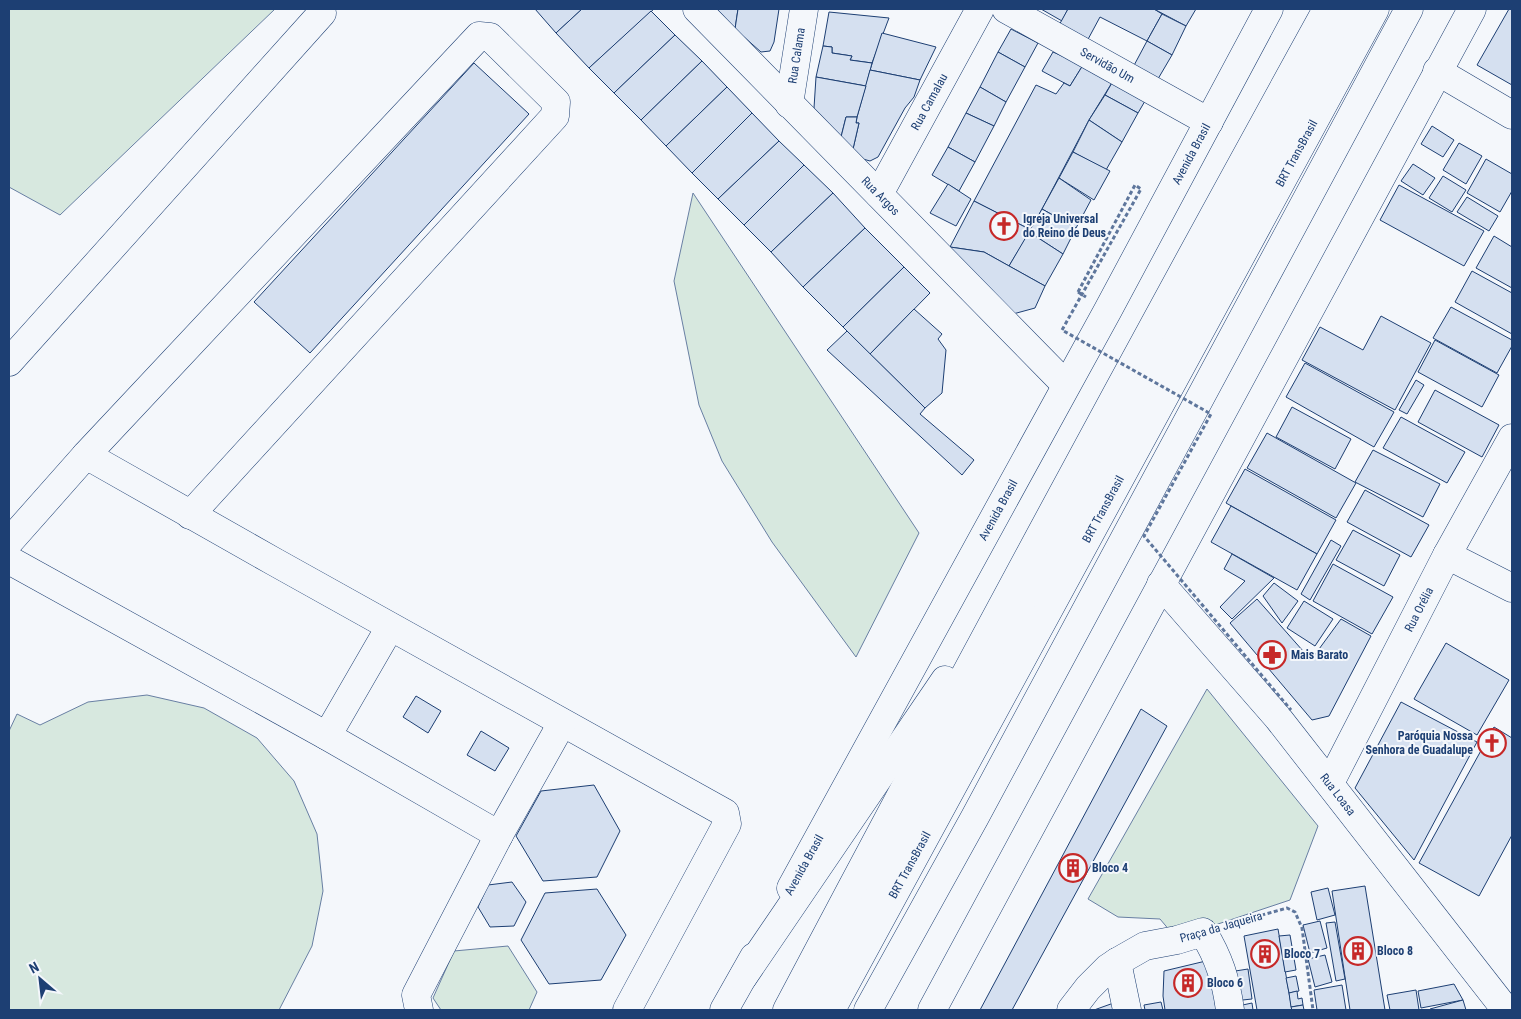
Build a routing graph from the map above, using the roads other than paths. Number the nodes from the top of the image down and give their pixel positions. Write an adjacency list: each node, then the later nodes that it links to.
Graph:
1 (697, 9): 13 (main road, Rua Argos)
2 (804, 9): 13 (main road, Rua Calama)
3 (980, 9): 16 (main road, Rua Camalau)
4 (1006, 9): 15 (main road, Servidão Um)
5 (1270, 9): 15 (main road, Avenida Brasil)
6 (1327, 9): 24 (main road)
7 (1346, 9): 40 (main road, BRT TransBrasil)
8 (1375, 9): 41 (main road, BRT TransBrasil)
9 (1409, 9): 42 (main road)
10 (1472, 9): 12 (main road)
11 (322, 14): 17 (main road)
12 (1437, 71): 14 (main road); 26 (main road)
13 (789, 104): 16 (main road, Rua Argos)
14 (1512, 115)
15 (1209, 122): 18 (main road, Avenida Brasil)
16 (879, 194): 18 (main road, Rua Argos)
17 (9, 362)
18 (1066, 384): 34 (main road, Avenida Brasil)
19 (1512, 438): 23 (main road, Rua Orélia)
20 (86, 455): 21 (main road); 21 (main road); 22 (main road)
21 (190, 515): 28 (main road)
22 (9, 542)
23 (1447, 555): 27 (main road); 31 (main road, Rua Orélia)
24 (1029, 557): 34 (main road); 39 (main road)
25 (9, 560): 30 (main road)
26 (1161, 584): 31 (main road, Rua Loasa); 43 (main road)
27 (1512, 588)
28 (390, 627): 29 (main road); 30 (main road)
29 (562, 723): 32 (main road); 37 (main road)
30 (327, 736): 32 (main road)
31 (1330, 784): 47 (main road, Rua Loasa)
32 (499, 835): 36 (main road)
33 (1117, 962): 44 (main road, Praça da Jaqueira); 45 (main road); 46 (main road, Praça da Jaqueira)
34 (742, 977): 38 (main road, Avenida Brasil)
35 (1512, 1002): 47 (main road)
36 (419, 1010)
37 (627, 1010)
38 (724, 1010)
39 (787, 1010)
40 (803, 1010)
41 (831, 1010)
42 (868, 1010)
43 (932, 1010)
44 (1071, 1010)
45 (1127, 1010)
46 (1230, 1010)
47 (1507, 1010)

